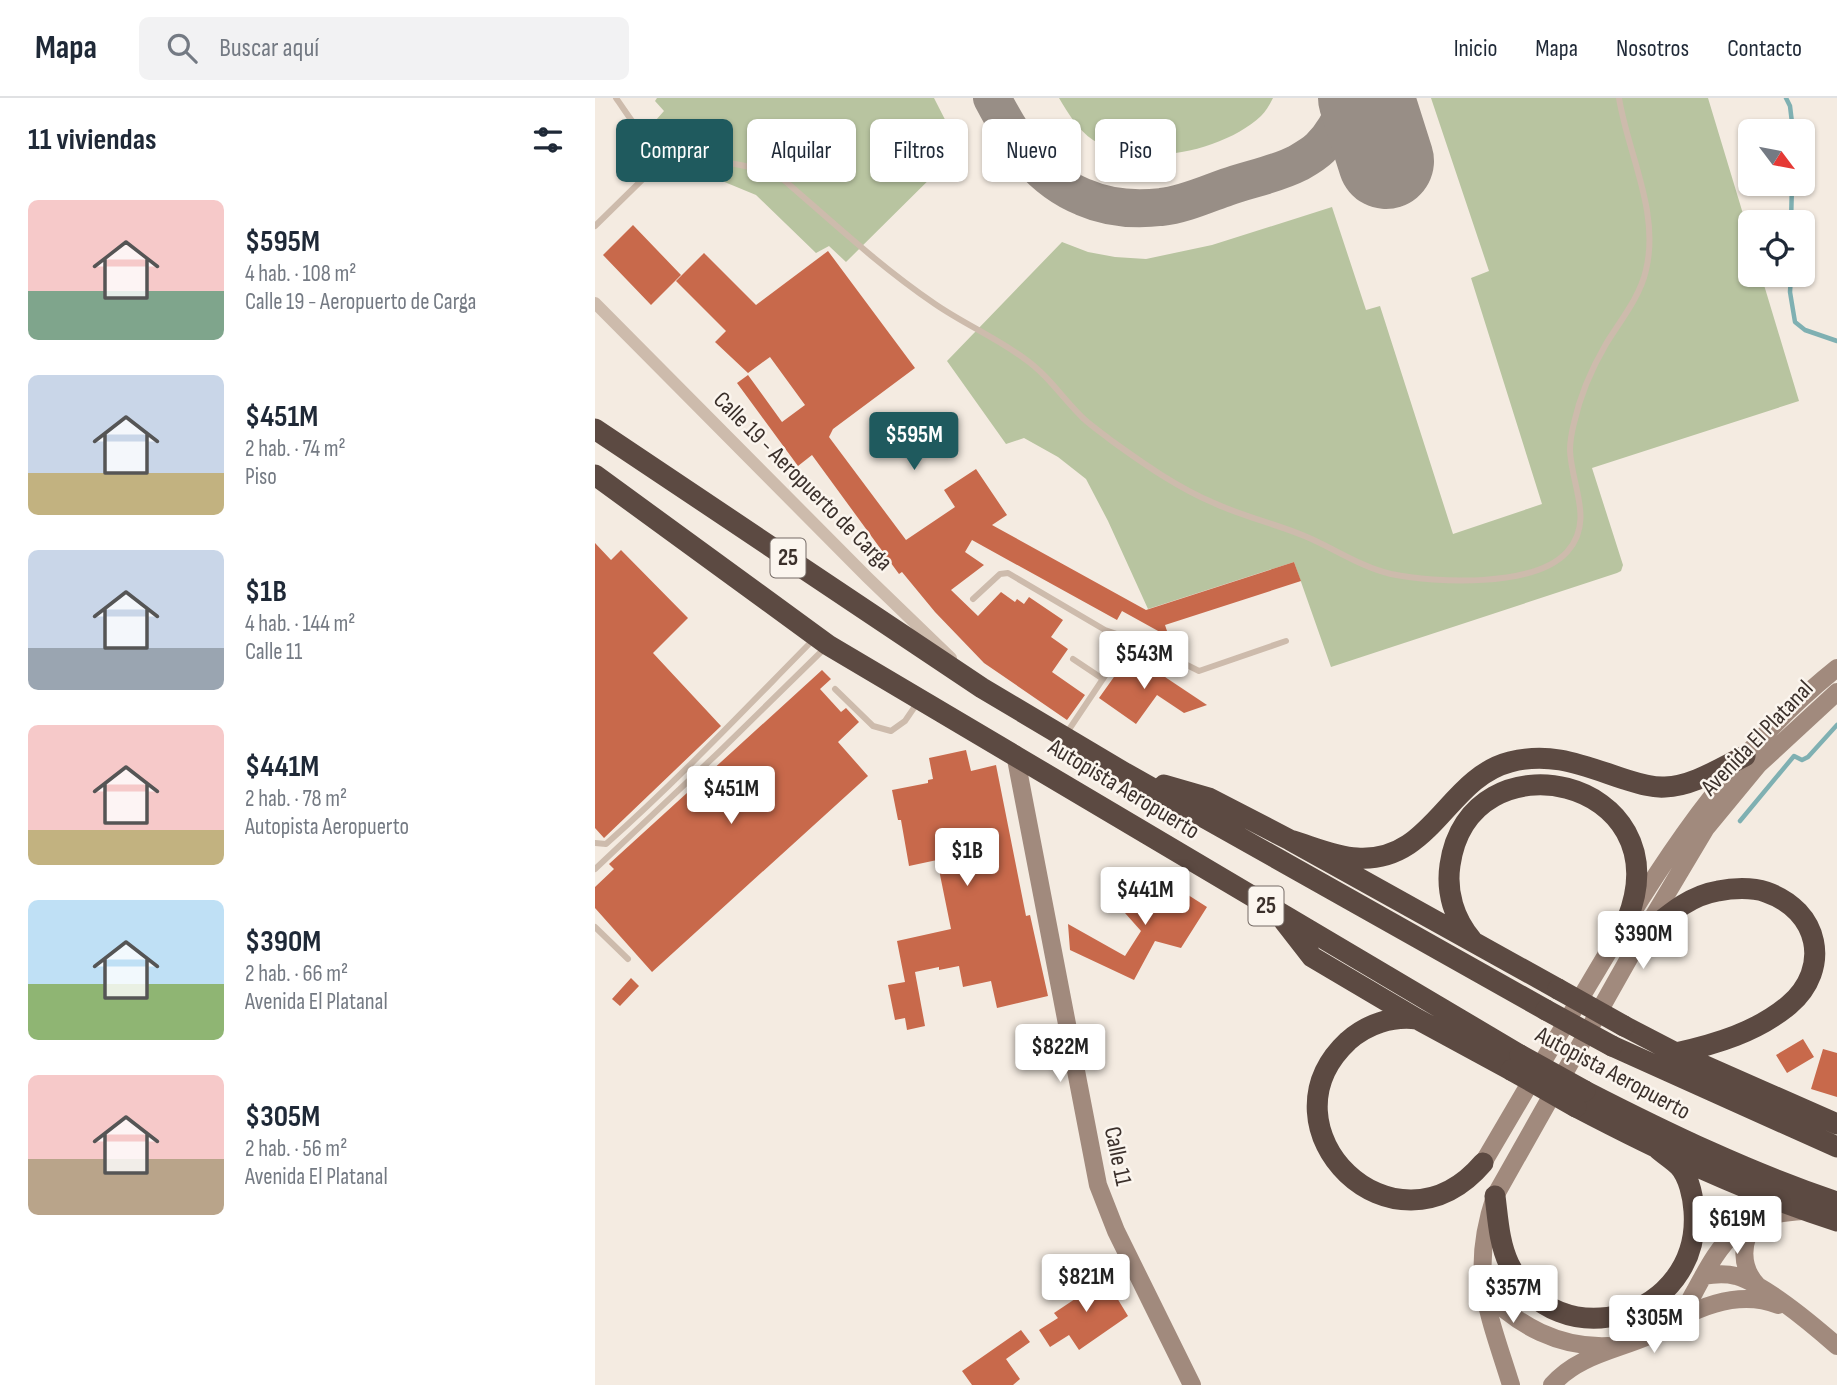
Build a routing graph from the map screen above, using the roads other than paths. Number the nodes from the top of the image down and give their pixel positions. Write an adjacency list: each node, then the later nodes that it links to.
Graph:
1 (616, 98): 3 (lane)
2 (1619, 98): 4 (lane)
3 (631, 119)
4 (733, 162)
5 (640, 182): 6 (lane)
6 (595, 226)
7 (595, 303): 17 (street, Calle 19 - Aeropuerto de Carga)
8 (595, 429): 17 (highway, Autopista Aeropuerto / 25)
9 (595, 475): 11 (highway, Autopista Aeropuerto / 25)
10 (974, 599): 12 (lane)
11 (823, 640): 20 (highway, Autopista Aeropuerto / 25); 26 (lane); 27 (lane)
12 (1129, 640): 13 (lane); 16 (lane)
13 (1286, 641)
14 (1073, 659): 16 (lane)
15 (1837, 668): 23 (main road, Avenida El Platanal)
16 (1103, 680): 21 (lane)
17 (982, 688): 21 (highway, Autopista Aeropuerto / 25)
18 (835, 689): 20 (lane)
19 (1837, 692): 31 (main road, Avenida El Platanal)
20 (919, 700): 22 (highway, Autopista Aeropuerto / 25)
21 (1066, 736): 24 (highway, Autopista Aeropuerto / 25)
22 (1015, 754): 28 (highway, Autopista Aeropuerto / 25); 54 (main road, Calle 11)
23 (1745, 756): 25 (highway); 29 (main road, Avenida El Platanal)
24 (1125, 773): 25 (highway); 39 (highway, Autopista Aeropuerto / 25, bridge)
25 (1290, 840): 32 (highway)
26 (596, 845)
27 (595, 869)
28 (1276, 911): 34 (highway); 36 (highway, Autopista Aeropuerto / 25)
29 (1627, 920): 32 (highway); 41 (main road, Avenida El Platanal)
30 (595, 928): 33 (lane)
31 (1641, 937): 35 (highway); 42 (main road, Avenida El Platanal)
32 (1482, 947): 35 (highway, bridge)
33 (628, 959)
34 (1417, 1019): 36 (highway); 41 (highway)
35 (1677, 1053): 38 (highway)
36 (1515, 1063): 37 (highway, Autopista Aeropuerto / 25, bridge)
37 (1581, 1099): 40 (highway); 43 (highway, Autopista Aeropuerto / 25)
38 (1837, 1124)
39 (1837, 1147)
40 (1658, 1149): 42 (highway); 44 (highway)
41 (1483, 1163)
42 (1495, 1196): 48 (main road, Avenida El Platanal)
43 (1837, 1202)
44 (1805, 1211): 45 (main road); 46 (highway)
45 (1760, 1218): 47 (main road); 49 (main road)
46 (1837, 1221)
47 (1703, 1276): 49 (main road); 51 (main road)
48 (1483, 1289): 53 (main road); 55 (main road, Avenida El Platanal)
49 (1761, 1289): 50 (main road)
50 (1794, 1312): 51 (main road); 52 (main road)
51 (1678, 1319): 53 (main road)
52 (1837, 1345)
53 (1622, 1346): 56 (main road)
54 (1192, 1385)
55 (1511, 1385)
56 (1552, 1385)

